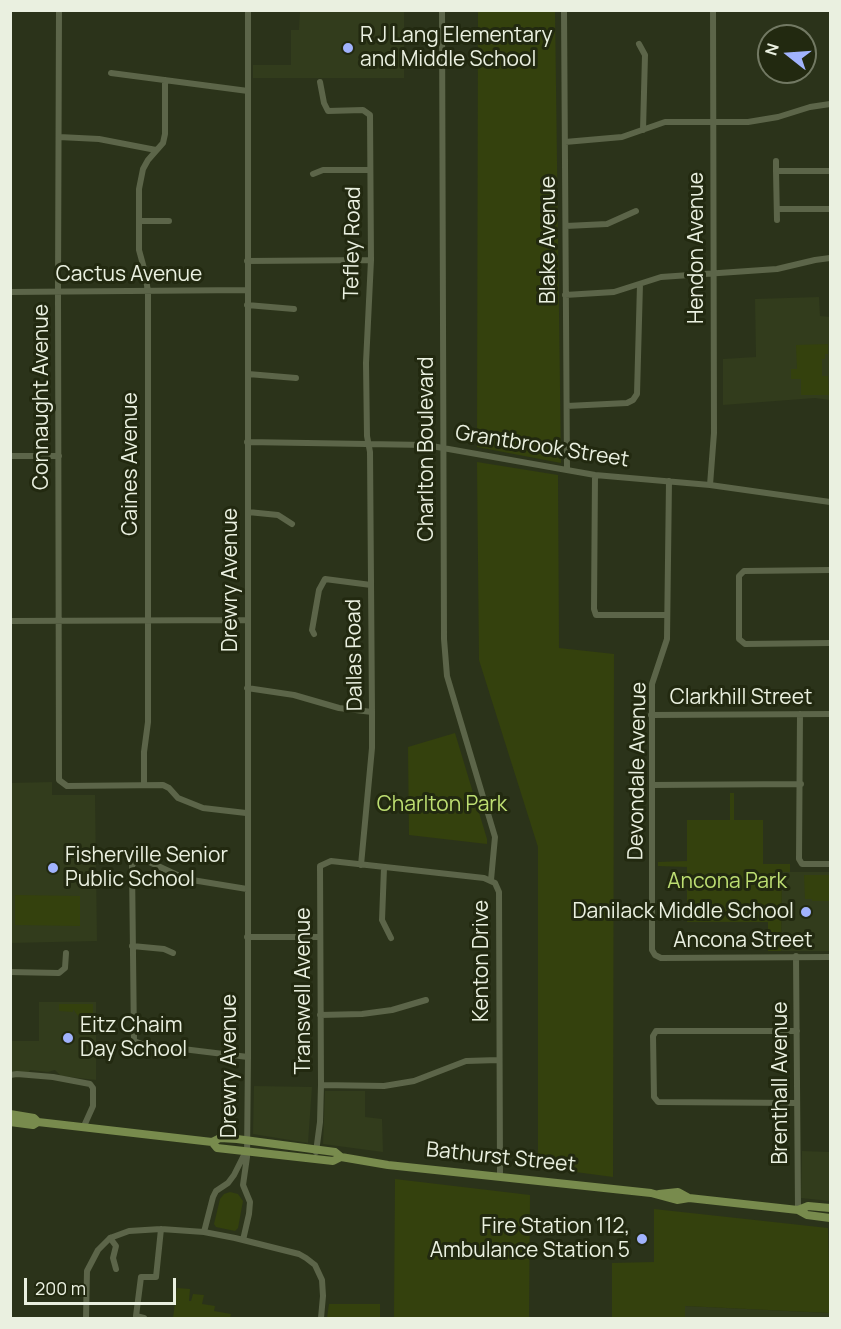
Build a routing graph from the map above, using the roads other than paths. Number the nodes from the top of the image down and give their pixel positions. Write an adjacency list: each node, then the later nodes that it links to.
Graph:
1 (59, 10): 14 (street, Connaught Avenue)
2 (248, 10): 10 (street, Drewry Avenue)
3 (442, 10): 46 (street, Charlton Boulevard)
4 (564, 10): 15 (street, Blake Avenue)
5 (713, 10): 12 (street, Hendon Avenue)
6 (639, 44): 13 (street)
7 (111, 73): 8 (street)
8 (165, 80): 10 (street); 16 (street, Caines Avenue)
9 (320, 82): 18 (street, Tefley Road)
10 (248, 91): 31 (street, Drewry Avenue)
11 (831, 104): 12 (street)
12 (713, 121): 13 (street); 32 (street, Hendon Avenue)
13 (643, 130): 15 (street)
14 (59, 137): 16 (street); 35 (street, Connaught Avenue)
15 (565, 142): 28 (street, Blake Avenue)
16 (156, 150): 26 (street, Caines Avenue)
17 (776, 161): 19 (street)
18 (370, 170): 21 (street); 30 (street, Tefley Road)
19 (776, 171): 20 (street); 22 (street)
20 (831, 171)
21 (313, 174)
22 (777, 209): 23 (street); 25 (street)
23 (831, 209)
24 (636, 211): 28 (street)
25 (777, 220)
26 (139, 221): 27 (street); 37 (street, Caines Avenue)
27 (169, 221)
28 (566, 226): 38 (street, Blake Avenue)
29 (831, 258): 32 (street)
30 (371, 260): 31 (street); 45 (street, Tefley Road)
31 (247, 261): 34 (street, Drewry Avenue)
32 (714, 273): 33 (street); 52 (street, Hendon Avenue)
33 (640, 284): 38 (street); 43 (street)
34 (247, 290): 37 (street, Cactus Avenue); 39 (street, Drewry Avenue)
35 (58, 291): 36 (street, Cactus Avenue); 37 (street, Cactus Avenue); 48 (street, Connaught Avenue)
36 (10, 292)
37 (148, 292): 59 (street, Caines Avenue)
38 (565, 295): 43 (street, Blake Avenue)
39 (247, 305): 40 (street); 41 (street, Drewry Avenue)
40 (294, 309)
41 (248, 374): 42 (street); 44 (street, Drewry Avenue)
42 (296, 378)
43 (567, 406): 49 (street, Blake Avenue)
44 (247, 442): 45 (street, Grantbrook Street); 54 (street, Drewry Avenue)
45 (369, 444): 46 (street, Grantbrook Street); 57 (street, Dallas Road)
46 (443, 449): 49 (street, Grantbrook Street); 77 (street, Charlton Boulevard)
47 (10, 456): 48 (street)
48 (59, 456): 62 (street, Connaught Avenue)
49 (567, 469): 50 (street, Grantbrook Street)
50 (595, 475): 51 (street, Grantbrook Street); 58 (street)
51 (669, 481): 52 (street, Grantbrook Street); 58 (street, Devondale Avenue)
52 (710, 485): 53 (street, Grantbrook Street)
53 (831, 502)
54 (248, 512): 55 (street); 60 (street, Drewry Avenue)
55 (292, 524)
56 (831, 570): 64 (street)
57 (371, 585): 63 (street); 66 (street, Dallas Road)
58 (667, 615): 69 (street, Devondale Avenue)
59 (147, 620): 60 (street); 62 (street); 71 (street, Caines Avenue)
60 (247, 620): 65 (street, Drewry Avenue)
61 (10, 621): 62 (street)
62 (58, 621): 71 (street, Connaught Avenue)
63 (314, 634)
64 (831, 643)
65 (247, 688): 66 (street); 73 (street, Drewry Avenue)
66 (372, 712): 75 (street, Dallas Road)
67 (800, 714): 68 (street, Clarkhill Street); 69 (street, Clarkhill Street); 70 (street)
68 (831, 714)
69 (651, 715): 72 (street, Devondale Avenue)
70 (801, 784): 72 (street); 74 (street)
71 (144, 785): 73 (street)
72 (652, 785): 85 (street, Devondale Avenue)
73 (246, 813): 78 (street, Drewry Avenue)
74 (831, 864)
75 (361, 865): 76 (street, Kenton Drive); 80 (street, Transwell Avenue)
76 (384, 868): 77 (street, Kenton Drive); 81 (street)
77 (491, 880): 93 (street, Kenton Drive)
78 (246, 889): 79 (street, Drewry Avenue); 82 (street)
79 (247, 937): 80 (street); 92 (street, Drewry Avenue)
80 (320, 937): 90 (street, Transwell Avenue)
81 (391, 938)
82 (132, 946): 84 (street); 92 (street)
83 (66, 953): 88 (street)
84 (173, 953)
85 (655, 955): 86 (street, Ancona Street)
86 (796, 956): 87 (street, Ancona Street); 91 (street, Brenthall Avenue)
87 (831, 957)
88 (10, 972)
89 (426, 1000): 90 (street)
90 (320, 1015): 95 (street, Transwell Avenue)
91 (798, 1031): 96 (street, Brenthall Avenue); 96 (street)
92 (248, 1057): 101 (street, Drewry Avenue)
93 (498, 1060): 95 (street); 107 (street, Kenton Drive)
94 (10, 1075): 100 (street)
95 (321, 1085): 103 (street, Transwell Avenue)
96 (798, 1103): 109 (street, Brenthall Avenue)
97 (10, 1114): 99 (main road, Bathurst Street)
98 (10, 1122): 99 (main road, Bathurst Street)
99 (38, 1122): 100 (main road, Bathurst Street)
100 (84, 1126): 102 (main road, Bathurst Street)
101 (247, 1140): 102 (main road, Bathurst Street); 103 (main road, Bathurst Street); 104 (street, Drewry Avenue)
102 (212, 1142): 104 (main road, Bathurst Street)
103 (316, 1149): 105 (main road, Bathurst Street); 106 (street, Transwell Avenue)
104 (246, 1150): 106 (main road, Bathurst Street); 112 (street); 114 (street, Drewry Avenue)
105 (341, 1157): 106 (main road, Bathurst Street); 107 (main road, Bathurst Street)
106 (315, 1159)
107 (500, 1175): 109 (main road, Bathurst Street)
108 (831, 1208): 109 (main road, Bathurst Street)
109 (798, 1210): 110 (main road, Bathurst Street)
110 (831, 1218)
111 (161, 1229): 112 (street); 113 (street); 117 (street)
112 (204, 1232): 114 (street)
113 (110, 1238): 115 (street); 116 (street)
114 (243, 1240): 118 (street)
115 (116, 1269)
116 (86, 1318)
117 (144, 1318)
118 (321, 1318)

